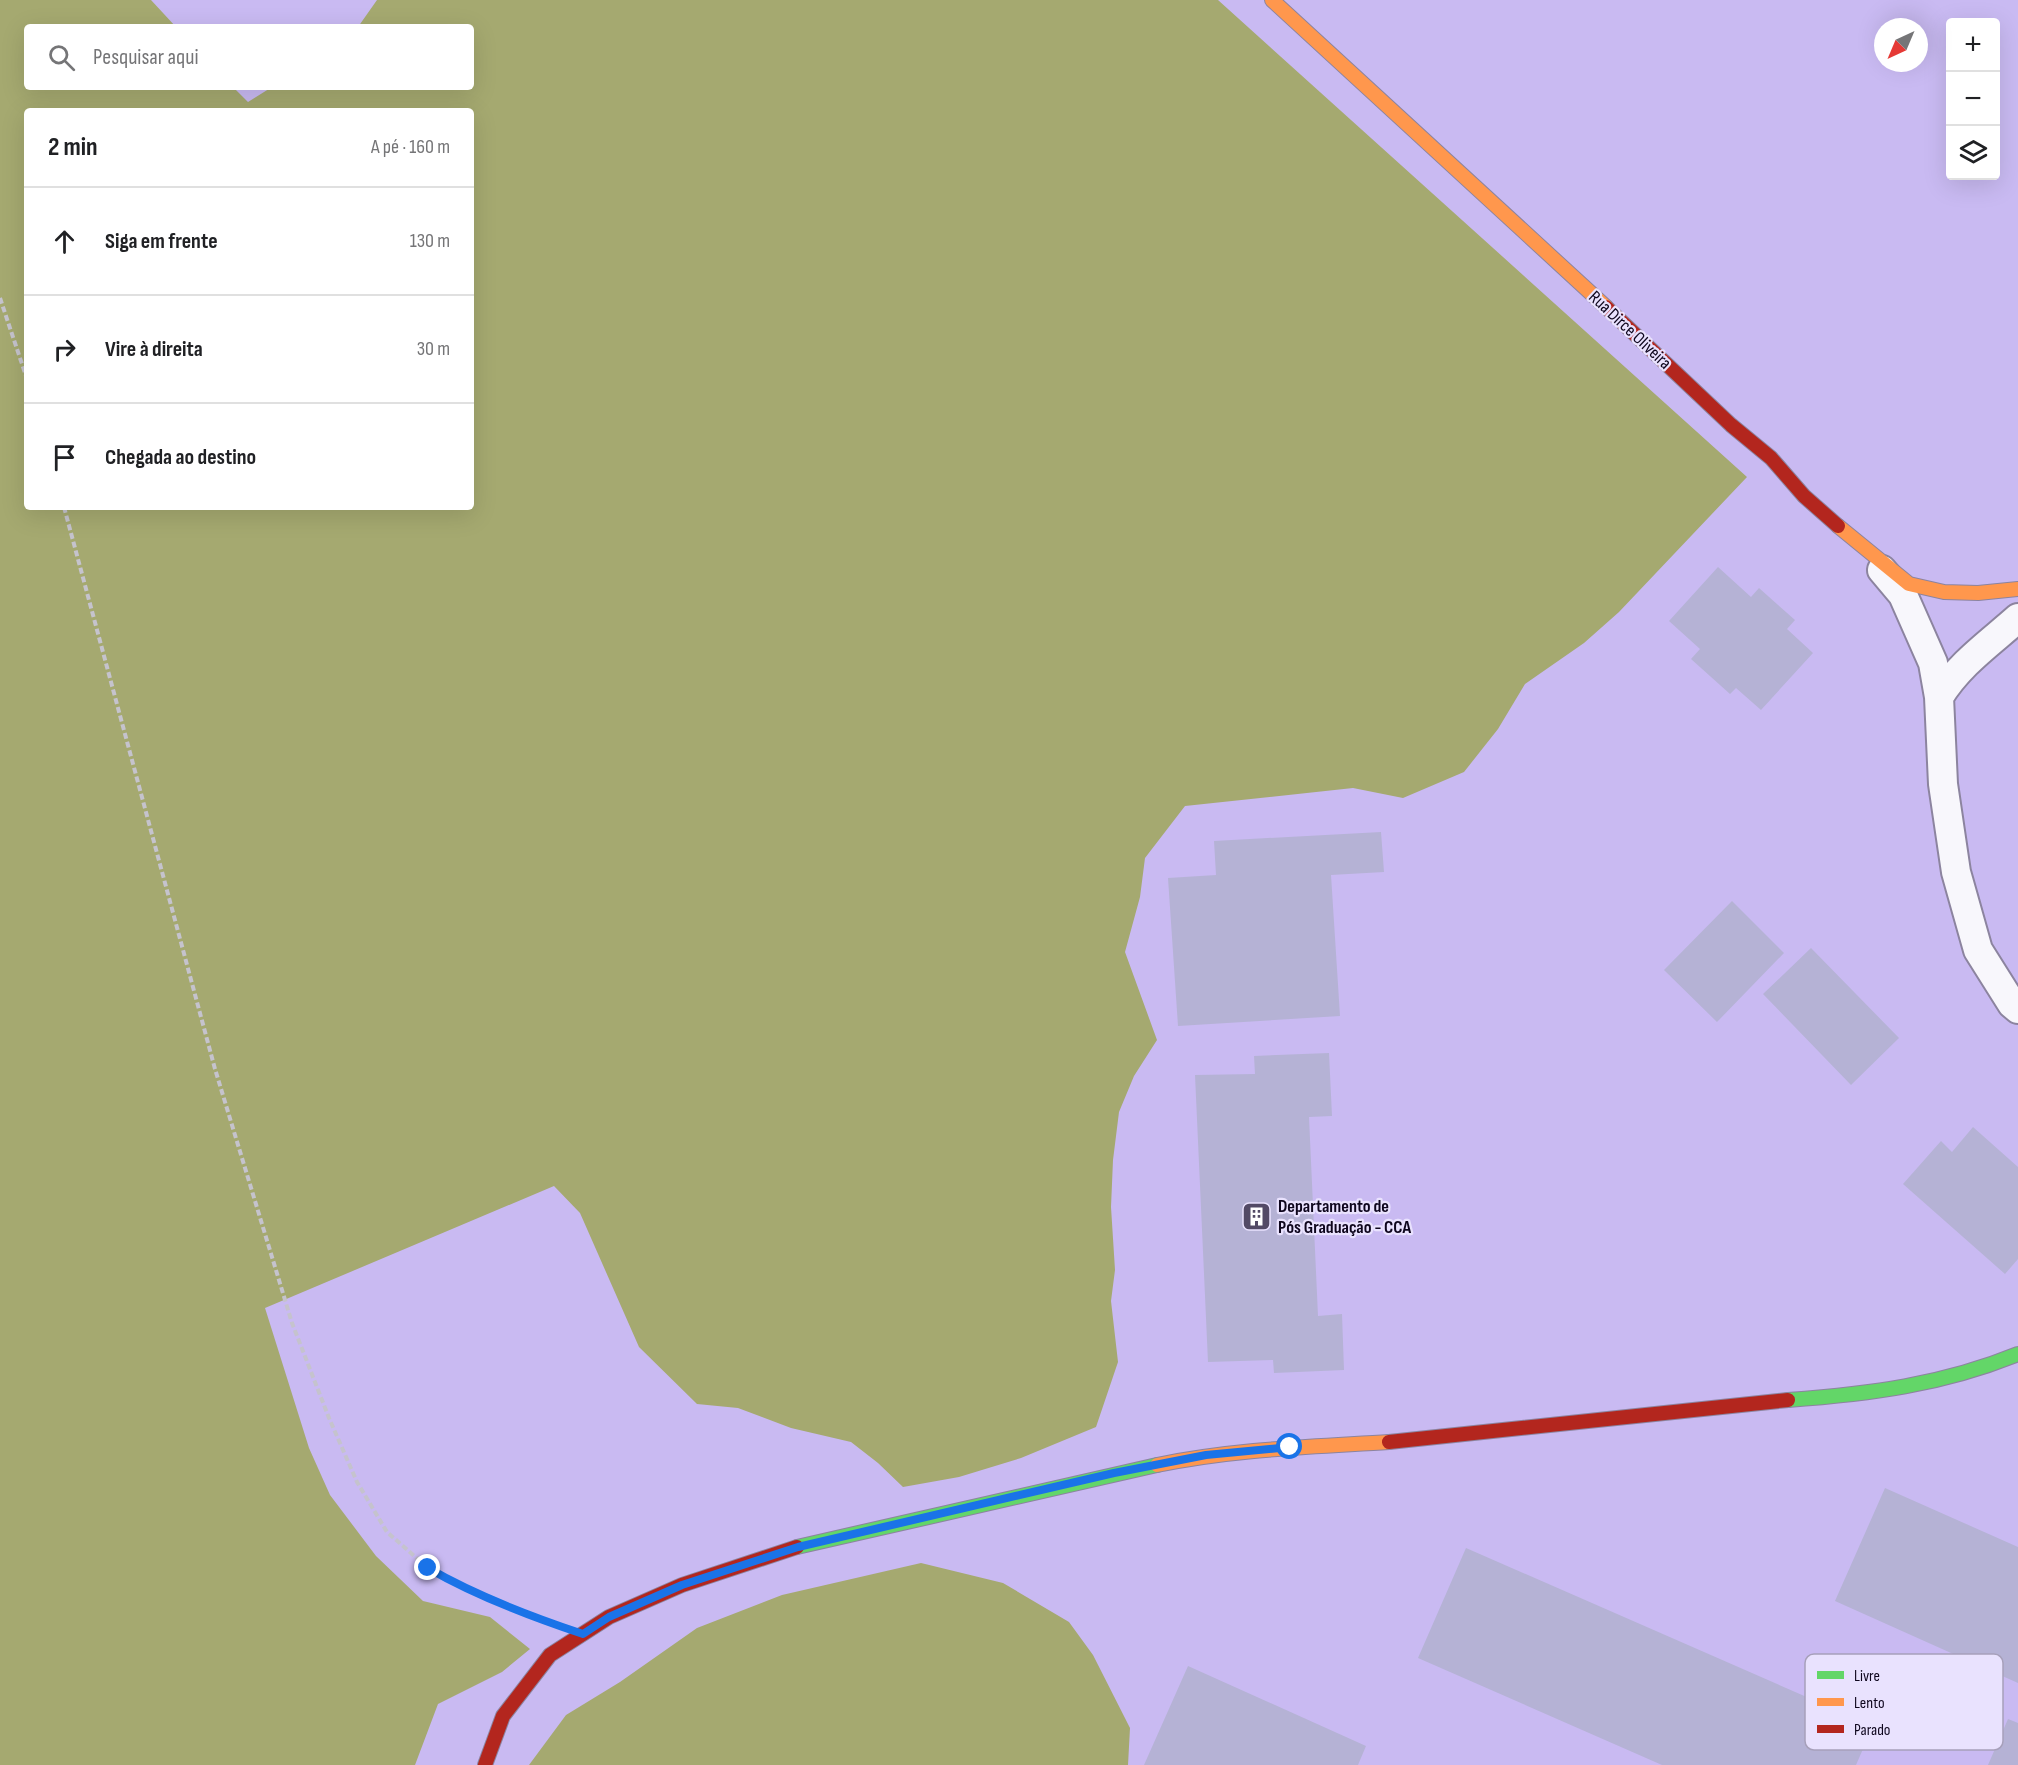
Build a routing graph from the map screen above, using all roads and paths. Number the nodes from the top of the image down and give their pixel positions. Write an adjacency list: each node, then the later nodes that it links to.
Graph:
1 (1272, 0): 5 (street, Rua Dirce Oliveira)
2 (0, 298): 3 (path)
3 (24, 370)
4 (65, 510): 11 (path)
5 (1861, 545): 6 (street, Rua Dirce Oliveira); 8 (street)
6 (2018, 589)
7 (2018, 618): 8 (street)
8 (1939, 697): 9 (street)
9 (2018, 1009)
10 (2018, 1354): 11 (street)
11 (583, 1634): 12 (street)
12 (485, 1765)

